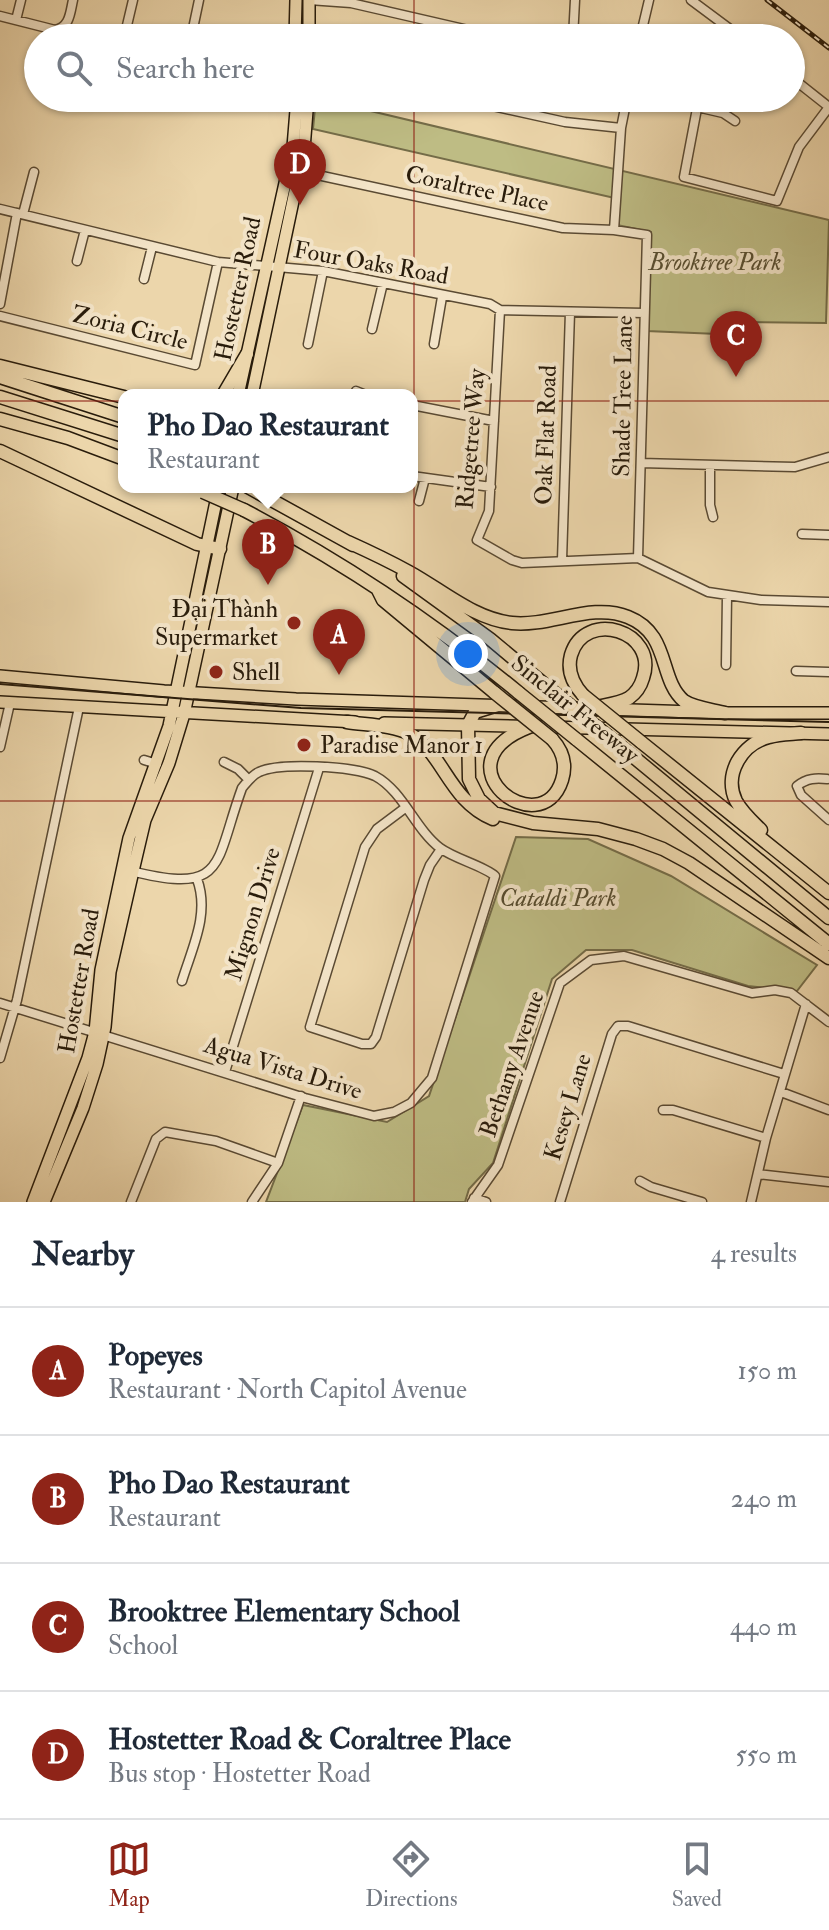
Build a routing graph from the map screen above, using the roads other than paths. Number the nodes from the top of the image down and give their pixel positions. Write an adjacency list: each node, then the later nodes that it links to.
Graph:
1 (21, 0): 11 (street)
2 (73, 0): 13 (street)
3 (133, 0): 14 (street)
4 (199, 0): 15 (street)
5 (296, 0): 16 (main road)
6 (309, 0): 17 (main road); 18 (street)
7 (575, 0): 19 (street)
8 (649, 0): 20 (street)
9 (691, 0): 21 (street)
10 (0, 16): 11 (street)
11 (16, 20): 12 (street)
12 (32, 24)
13 (67, 24)
14 (127, 24)
15 (194, 24)
16 (295, 24)
17 (309, 24)
18 (442, 24)
19 (574, 24)
20 (643, 24)
21 (724, 24)
22 (805, 88): 23 (street)
23 (829, 107): 28 (street)
24 (296, 112): 42 (main road, Hostetter Road)
25 (308, 112): 32 (main road, Hostetter Road)
26 (520, 112): 31 (street)
27 (624, 112): 31 (street)
28 (696, 112)
29 (721, 112): 30 (street)
30 (735, 121)
31 (621, 128): 37 (street)
32 (299, 171): 37 (street, Coraltree Place); 43 (main road, Hostetter Road)
33 (34, 172): 35 (street)
34 (0, 209): 35 (street, Four Oaks Road)
35 (20, 214): 36 (street, Four Oaks Road); 48 (street)
36 (85, 230): 39 (street, Four Oaks Road); 40 (street)
37 (614, 230): 38 (street, Coraltree Place)
38 (647, 235): 51 (street, Shade Tree Lane)
39 (152, 247): 41 (street, Four Oaks Road); 45 (street)
40 (77, 261)
41 (218, 262): 42 (street, Four Oaks Road); 52 (street, Zoria Circle)
42 (265, 267): 43 (street, Four Oaks Road); 56 (main road, Hostetter Road)
43 (279, 267): 44 (street, Four Oaks Road); 61 (main road, Hostetter Road)
44 (323, 271): 46 (street, Four Oaks Road); 54 (street)
45 (144, 279)
46 (383, 283): 47 (street, Four Oaks Road); 53 (street)
47 (442, 297): 49 (street, Four Oaks Road); 55 (street)
48 (0, 304)
49 (500, 310): 50 (street, Four Oaks Road); 67 (street, Ridgetree Way)
50 (570, 312): 51 (street, Four Oaks Road); 88 (street, Oak Flat Road)
51 (644, 313): 72 (street, Shade Tree Lane)
52 (0, 316)
53 (372, 329)
54 (308, 344)
55 (434, 344)
56 (247, 354): 59 (highway); 60 (main road, Hostetter Road)
57 (0, 366): 62 (highway)
58 (0, 377): 65 (highway)
59 (227, 389)
60 (239, 389)
61 (253, 389)
62 (118, 396)
63 (0, 397): 68 (highway)
64 (418, 406): 67 (street)
65 (118, 415)
66 (0, 419): 70 (highway)
67 (494, 421): 76 (street, Ridgetree Way)
68 (118, 434)
69 (0, 451): 86 (highway)
70 (118, 457)
71 (829, 457): 73 (street)
72 (641, 463): 73 (street); 87 (street, Shade Tree Lane)
73 (710, 465): 82 (street)
74 (418, 477): 75 (street)
75 (425, 478): 76 (street); 81 (street)
76 (491, 487): 88 (street, Ridgetree Way)
77 (206, 493): 89 (highway, Sinclair Freeway, bridge)
78 (218, 493): 86 (main road, Hostetter Road)
79 (231, 493): 86 (main road, Hostetter Road)
80 (258, 493): 85 (highway, Sinclair Freeway)
81 (419, 501)
82 (713, 517)
83 (802, 534): 84 (street)
84 (829, 535)
85 (348, 542): 103 (highway); 126 (highway, Sinclair Freeway, bridge)
86 (213, 548): 96 (main road, Hostetter Road); 97 (main road, Hostetter Road)
87 (638, 558): 88 (street, Ridgetree Way); 90 (street, Ridgetree Way)
88 (562, 560)
89 (374, 584): 98 (highway); 127 (highway, Sinclair Freeway, bridge)
90 (727, 596): 91 (street, Ridgetree Way); 92 (street)
91 (829, 602)
92 (726, 665)
93 (796, 671): 94 (street)
94 (829, 672)
95 (0, 676): 96 (main road)
96 (176, 690): 97 (main road); 102 (main road, Hostetter Road)
97 (189, 691): 98 (main road); 105 (main road, Hostetter Road)
98 (496, 699): 101 (main road); 107 (highway); 108 (highway, bridge)
99 (5, 703): 100 (main road); 111 (street)
100 (79, 707): 102 (main road); 132 (street)
101 (592, 708): 103 (main road); 123 (highway, bridge)
102 (171, 713): 105 (main road); 114 (main road, Hostetter Road)
103 (725, 713): 104 (main road)
104 (829, 713)
105 (184, 714): 106 (main road); 122 (main road, Hostetter Road)
106 (347, 722): 107 (main road); 120 (highway)
107 (468, 725): 108 (main road); 120 (highway)
108 (529, 727): 109 (main road)
109 (801, 733): 110 (main road); 123 (highway)
110 (829, 734)
111 (0, 747)
112 (144, 760): 114 (street)
113 (224, 762): 116 (street)
114 (157, 764): 122 (main road, Hostetter Road)
115 (319, 768): 116 (street); 118 (street); 136 (street, Mignon Drive)
116 (248, 779): 124 (street)
117 (827, 779): 119 (street)
118 (405, 808): 121 (street); 121 (street)
119 (829, 820)
120 (533, 823): 128 (highway)
121 (441, 849): 139 (street, Agua Vista Drive)
122 (128, 870): 124 (street); 134 (main road, Hostetter Road)
123 (806, 874): 125 (highway)
124 (197, 879): 129 (street)
125 (829, 893)
126 (829, 918)
127 (829, 944)
128 (829, 958)
129 (182, 981)
130 (0, 1003): 132 (street, Agua Vista Drive)
131 (806, 1004): 133 (street, Bethany Avenue); 137 (street); 147 (street, Bethany Avenue)
132 (15, 1008): 134 (street, Agua Vista Drive); 135 (street)
133 (829, 1022)
134 (100, 1033): 136 (street, Agua Vista Drive); 148 (main road, Hostetter Road); 149 (main road, Hostetter Road)
135 (0, 1058)
136 (225, 1072): 139 (street, Agua Vista Drive)
137 (784, 1074): 138 (street); 153 (street, Kesey Lane)
138 (781, 1092): 141 (street); 142 (street)
139 (301, 1096): 143 (street)
140 (663, 1110): 142 (street)
141 (829, 1110)
142 (766, 1138): 144 (street)
143 (278, 1163): 150 (street); 151 (street)
144 (758, 1174): 146 (street); 155 (street)
145 (640, 1181): 154 (street)
146 (829, 1182)
147 (473, 1200): 152 (street)
148 (33, 1202)
149 (44, 1202)
150 (131, 1202)
151 (252, 1202)
152 (486, 1202)
153 (560, 1202)
154 (702, 1202)
155 (751, 1202)

